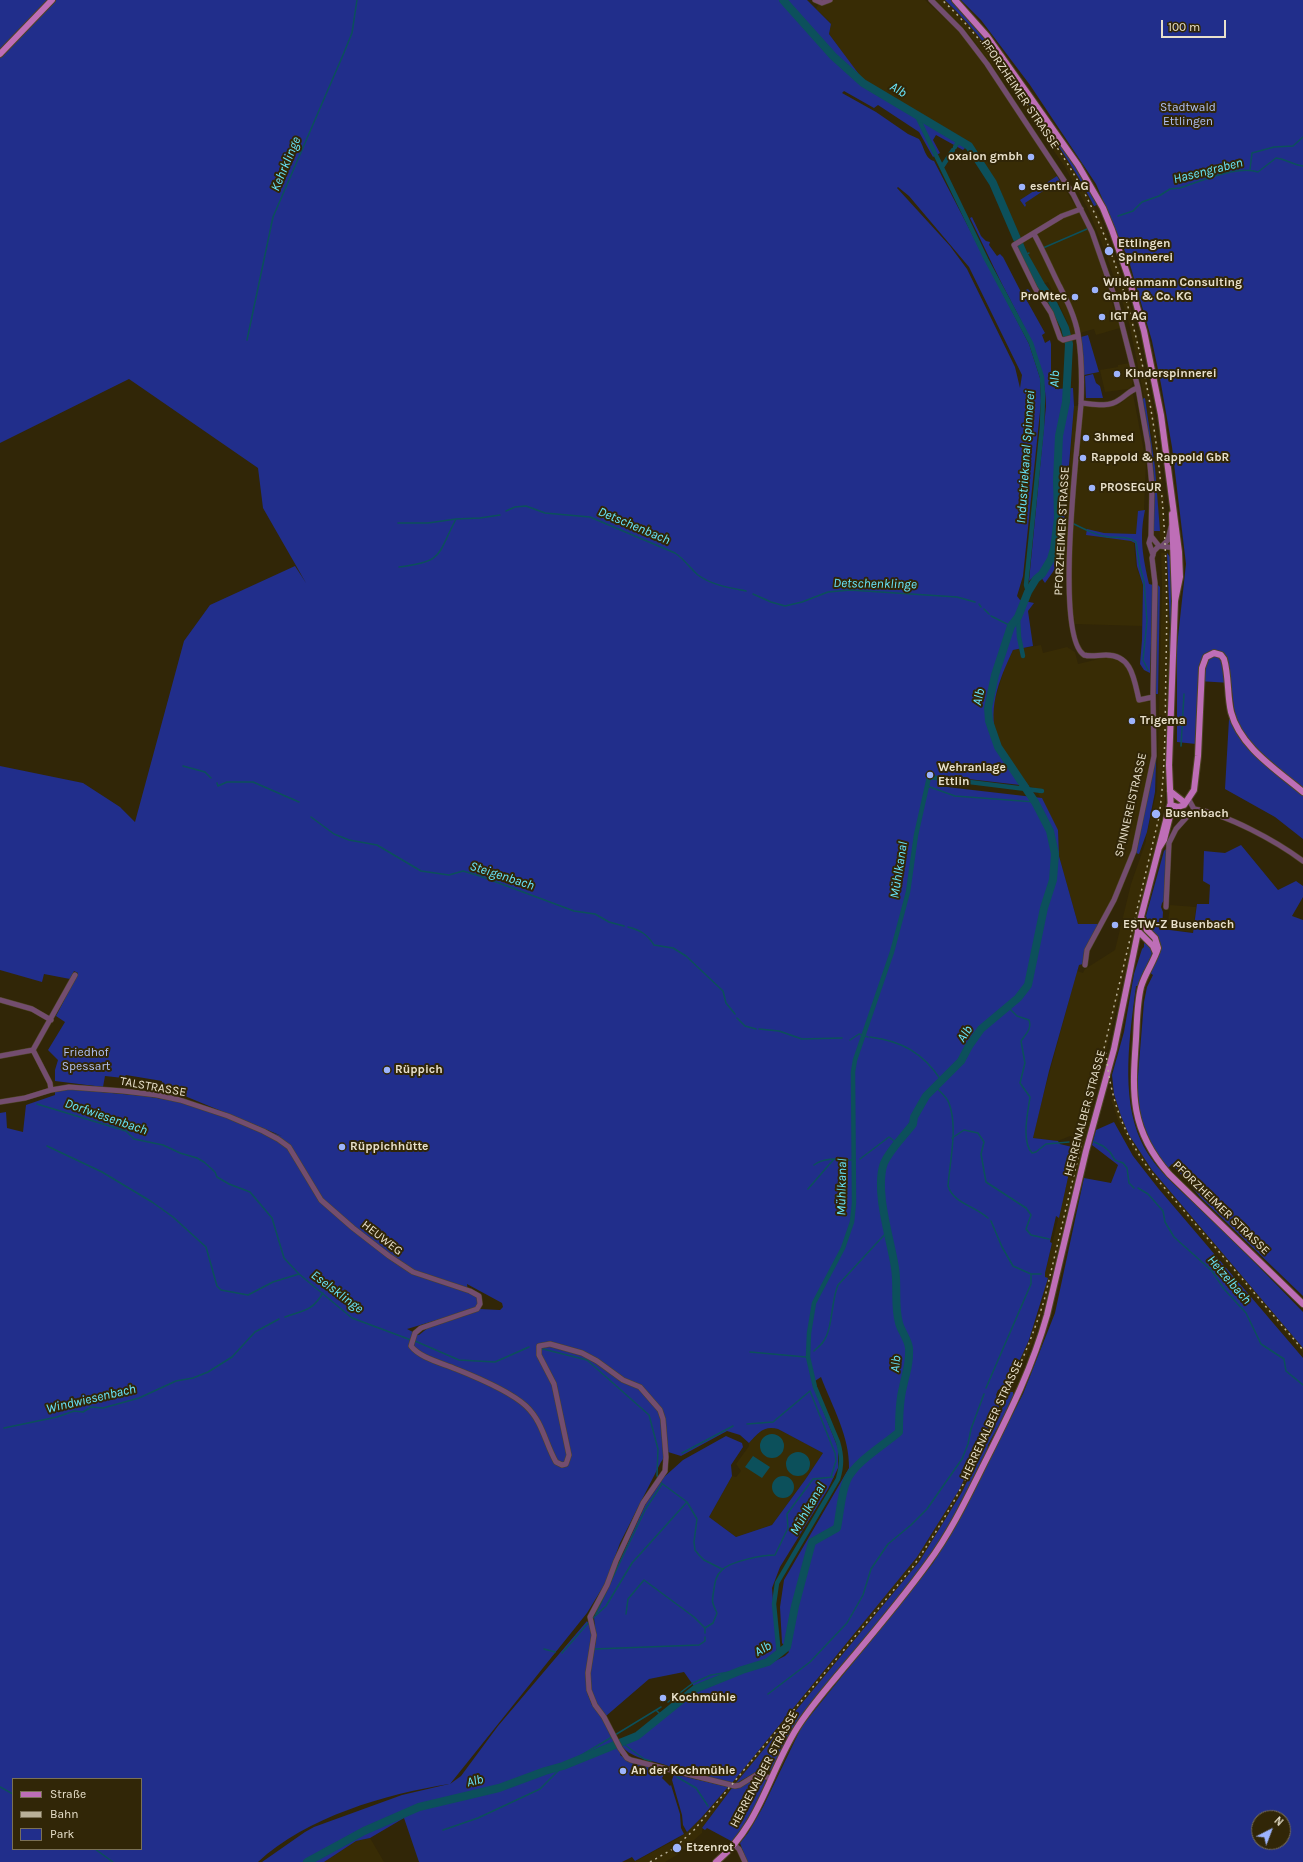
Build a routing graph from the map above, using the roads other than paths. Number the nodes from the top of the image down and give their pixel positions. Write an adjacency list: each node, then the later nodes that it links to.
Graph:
1 (52, 0): 6 (main road)
2 (815, 0): 3 (street)
3 (830, 0)
4 (931, 0): 7 (street, PFORZHEIMER STRASSE)
5 (955, 0): 12 (main road)
6 (0, 54)
7 (1081, 209): 8 (street); 10 (street, PFORZHEIMER STRASSE)
8 (1034, 234): 9 (street, PFORZHEIMER STRASSE); 9 (street)
9 (1076, 336): 11 (street, PFORZHEIMER STRASSE)
10 (1138, 388): 11 (street); 14 (street, PFORZHEIMER STRASSE)
11 (1081, 403): 18 (street, PFORZHEIMER STRASSE)
12 (1173, 508): 13 (main road); 16 (main road)
13 (1172, 527): 15 (street); 16 (main road)
14 (1151, 536): 15 (street); 17 (street, PFORZHEIMER STRASSE)
15 (1160, 546): 16 (street); 17 (street)
16 (1176, 548): 19 (main road, HERRENALBER STRASSE)
17 (1152, 555): 18 (street, SPINNEREISTRASSE)
18 (1153, 697): 32 (street, SPINNEREISTRASSE)
19 (1170, 791): 21 (main road); 22 (main road, HERRENALBER STRASSE)
20 (1303, 792): 21 (main road)
21 (1187, 801): 22 (main road); 23 (street)
22 (1170, 805): 26 (main road, HERRENALBER STRASSE)
23 (1194, 809): 24 (street); 25 (street)
24 (1303, 861)
25 (1166, 907)
26 (1141, 917): 27 (main road); 28 (main road, HERRENALBER STRASSE)
27 (1147, 930): 28 (main road); 31 (main road)
28 (1138, 931): 29 (main road); 30 (main road, HERRENALBER STRASSE)
29 (1148, 941): 30 (main road); 31 (main road)
30 (1134, 950): 42 (main road, HERRENALBER STRASSE)
31 (1156, 953): 41 (main road, PFORZHEIMER STRASSE)
32 (1085, 965)
33 (75, 975): 35 (street)
34 (0, 1000): 35 (street)
35 (51, 1020): 36 (street)
36 (33, 1050): 37 (street); 38 (street)
37 (0, 1056)
38 (51, 1090): 39 (street, TALSTRASSE); 40 (street, TALSTRASSE)
39 (0, 1102)
40 (292, 1152): 42 (street, HEUWEG)
41 (1303, 1304)
42 (772, 1778): 43 (main road, HERRENALBER STRASSE)
43 (734, 1845): 44 (main road, HERRENALBER STRASSE); 45 (street)
44 (716, 1862)
45 (745, 1862)

